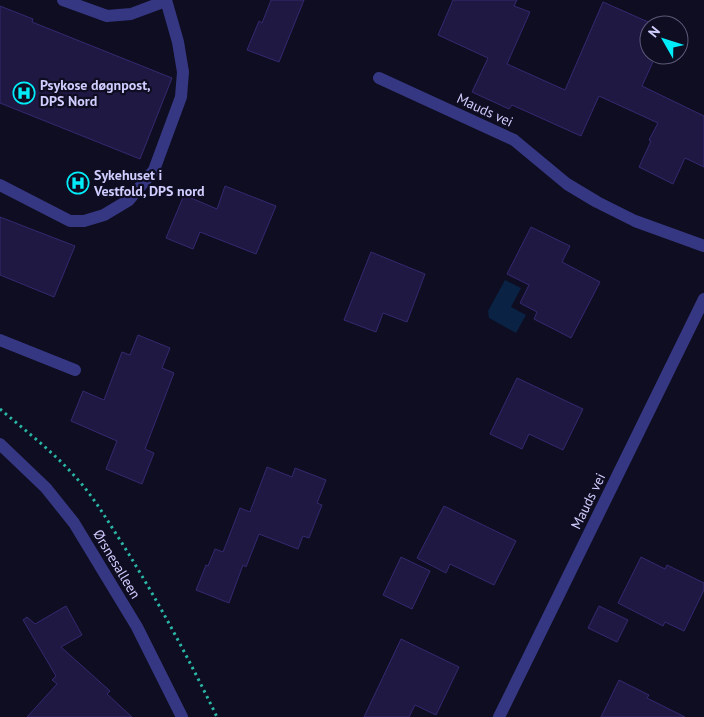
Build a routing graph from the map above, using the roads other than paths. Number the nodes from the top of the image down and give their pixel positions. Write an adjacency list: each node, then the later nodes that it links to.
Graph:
1 (64, 0): 2 (street)
2 (166, 1): 4 (street)
3 (379, 78): 5 (street, Mauds vei)
4 (0, 185)
5 (704, 246)
6 (704, 299): 11 (street, Mauds vei)
7 (0, 340): 8 (street)
8 (75, 370)
9 (0, 444): 10 (street, Ørsnesalleen)
10 (182, 717)
11 (499, 717)

